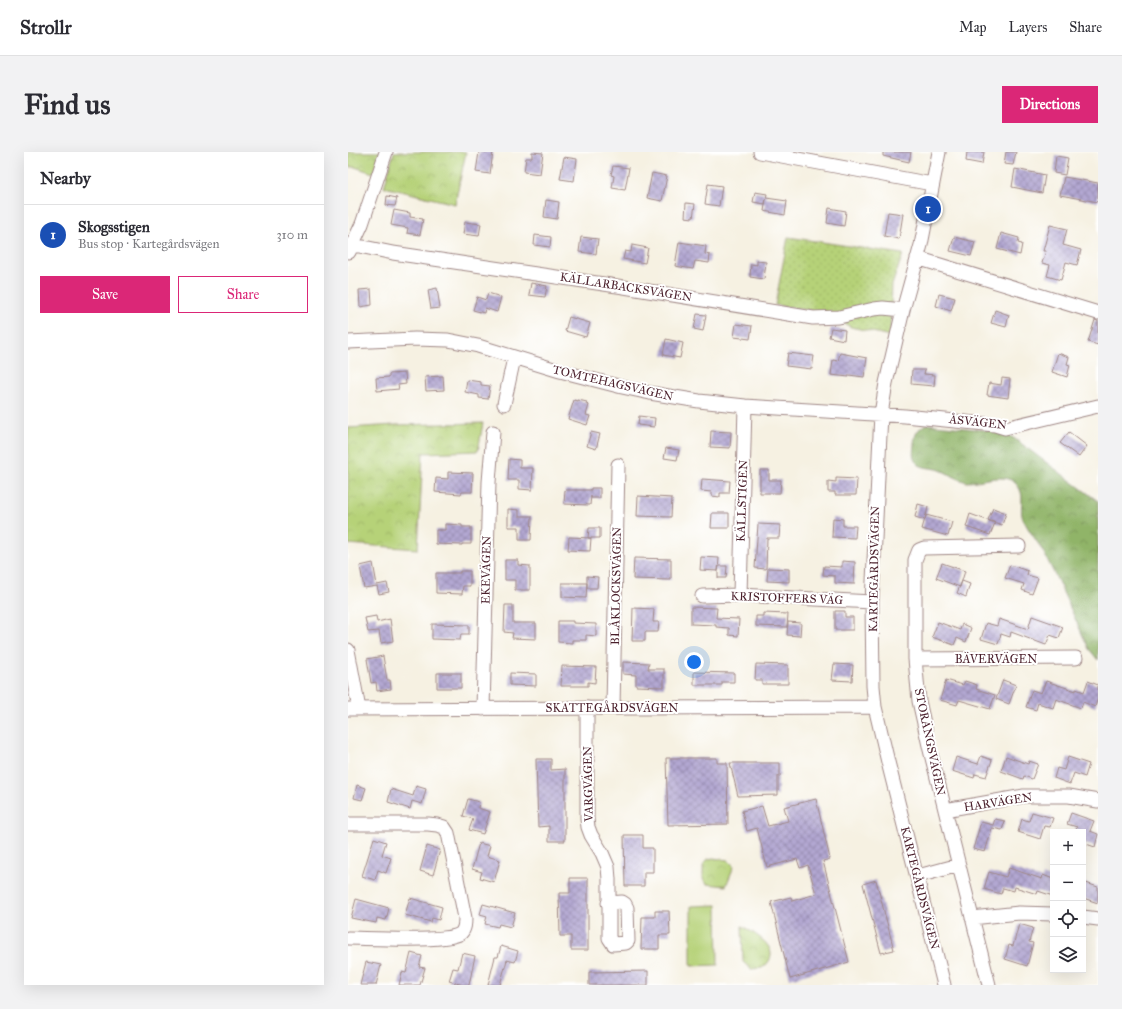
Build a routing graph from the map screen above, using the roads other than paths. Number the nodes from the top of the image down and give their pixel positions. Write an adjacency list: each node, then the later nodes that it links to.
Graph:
1 (386, 152): 5 (street)
2 (760, 152): 4 (street)
3 (939, 152): 4 (street, KARTEGÅRDSVÄGEN)
4 (932, 184): 6 (street, KARTEGÅRDSVÄGEN)
5 (350, 248): 7 (street, KÄLLARBACKSVÄGEN)
6 (917, 258): 7 (street, KARTEGÅRDSVÄGEN); 8 (street)
7 (903, 310): 14 (street, KARTEGÅRDSVÄGEN)
8 (1098, 313)
9 (348, 342): 10 (street, TOMTEHAGSVÄGEN)
10 (514, 358): 11 (street); 12 (street, TOMTEHAGSVÄGEN)
11 (504, 404)
12 (745, 406): 14 (street, TOMTEHAGSVÄGEN); 18 (street, KÄLLSTIGEN)
13 (1098, 406): 14 (street, ÅSVÄGEN)
14 (881, 414): 20 (street, KARTEGÅRDSVÄGEN)
15 (493, 432): 28 (street, EKEVÄGEN)
16 (618, 465): 24 (street, BLÅKLOCKSVÄGEN)
17 (1019, 546): 23 (street, STORÄNGSVÄGEN)
18 (740, 595): 19 (street, KRISTOFFERS VÄG); 20 (street, KRISTOFFERS VÄG)
19 (702, 596)
20 (872, 602): 25 (street, KARTEGÅRDSVÄGEN)
21 (348, 650): 27 (street)
22 (1076, 658): 23 (street, BÄVERVÄGEN)
23 (915, 659): 30 (street, STORÄNGSVÄGEN)
24 (613, 707): 25 (street, SKATTEGÅRDSVÄGEN); 26 (street, SKATTEGÅRDSVÄGEN)
25 (875, 707): 33 (street, KARTEGÅRDSVÄGEN)
26 (587, 708): 28 (street, SKATTEGÅRDSVÄGEN); 34 (street, VARGVÄGEN)
27 (353, 709): 28 (street, SKATTEGÅRDSVÄGEN)
28 (483, 709)
29 (1098, 801): 30 (street, HARVÄGEN)
30 (945, 810): 32 (street, STORÄNGSVÄGEN)
31 (348, 824): 39 (street)
32 (958, 865): 33 (street); 37 (street, STORÄNGSVÄGEN)
33 (918, 876): 40 (street, KARTEGÅRDSVÄGEN)
34 (608, 902)
35 (1050, 914): 37 (street)
36 (1086, 917): 38 (street)
37 (972, 918): 41 (street, STORÄNGSVÄGEN)
38 (1098, 919)
39 (348, 938)
40 (944, 985)
41 (989, 985)

